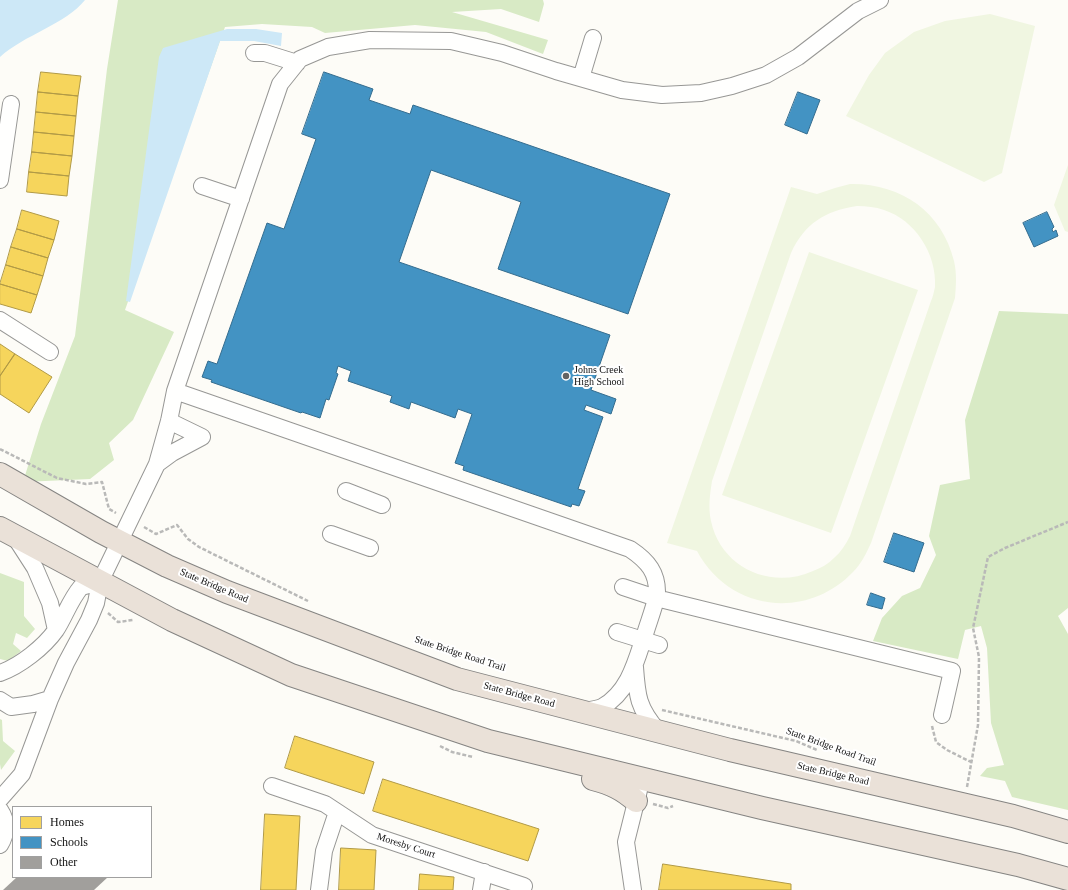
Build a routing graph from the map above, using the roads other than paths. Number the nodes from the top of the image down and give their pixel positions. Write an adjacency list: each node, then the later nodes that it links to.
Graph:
1 (880, 0): 2 (street)
2 (860, 4): 6 (street)
3 (593, 38): 6 (street)
4 (254, 53): 5 (street)
5 (297, 63): 6 (street); 11 (street)
6 (581, 78)
7 (11, 104): 8 (street)
8 (1, 163): 9 (street)
9 (0, 180)
10 (202, 186): 11 (street)
11 (241, 199): 14 (street)
12 (0, 320): 13 (street)
13 (50, 352)
14 (175, 391): 15 (street); 26 (street)
15 (169, 422): 16 (street); 16 (street)
16 (157, 464): 22 (street)
17 (0, 474): 22 (highway, State Bridge Road)
18 (346, 492): 19 (street)
19 (382, 505)
20 (7, 532): 24 (highway); 27 (street)
21 (331, 534): 23 (street)
22 (119, 541): 24 (street); 35 (highway, State Bridge Road)
23 (370, 548)
24 (100, 582): 27 (street); 33 (street); 38 (highway)
25 (623, 587): 26 (street)
26 (656, 598): 29 (street); 36 (street)
27 (56, 630): 32 (street)
28 (617, 632): 29 (street)
29 (643, 640): 30 (street); 31 (street)
30 (659, 645)
31 (635, 666): 35 (street); 37 (street)
32 (0, 673)
33 (50, 699): 34 (street); 41 (street)
34 (0, 700)
35 (582, 712): 37 (highway, State Bridge Road)
36 (938, 717)
37 (658, 731): 45 (highway, State Bridge Road)
38 (488, 741): 39 (highway); 42 (highway)
39 (642, 778): 42 (street); 48 (highway)
40 (272, 786): 44 (street, Moresby Court)
41 (0, 799)
42 (636, 801): 52 (street)
43 (0, 810): 46 (street)
44 (337, 812): 47 (street, Moresby Court); 50 (street)
45 (1068, 832)
46 (0, 845)
47 (484, 872): 49 (street, Moresby Court); 51 (street)
48 (1068, 879)
49 (524, 886)
50 (319, 890)
51 (481, 890)
52 (633, 890)

